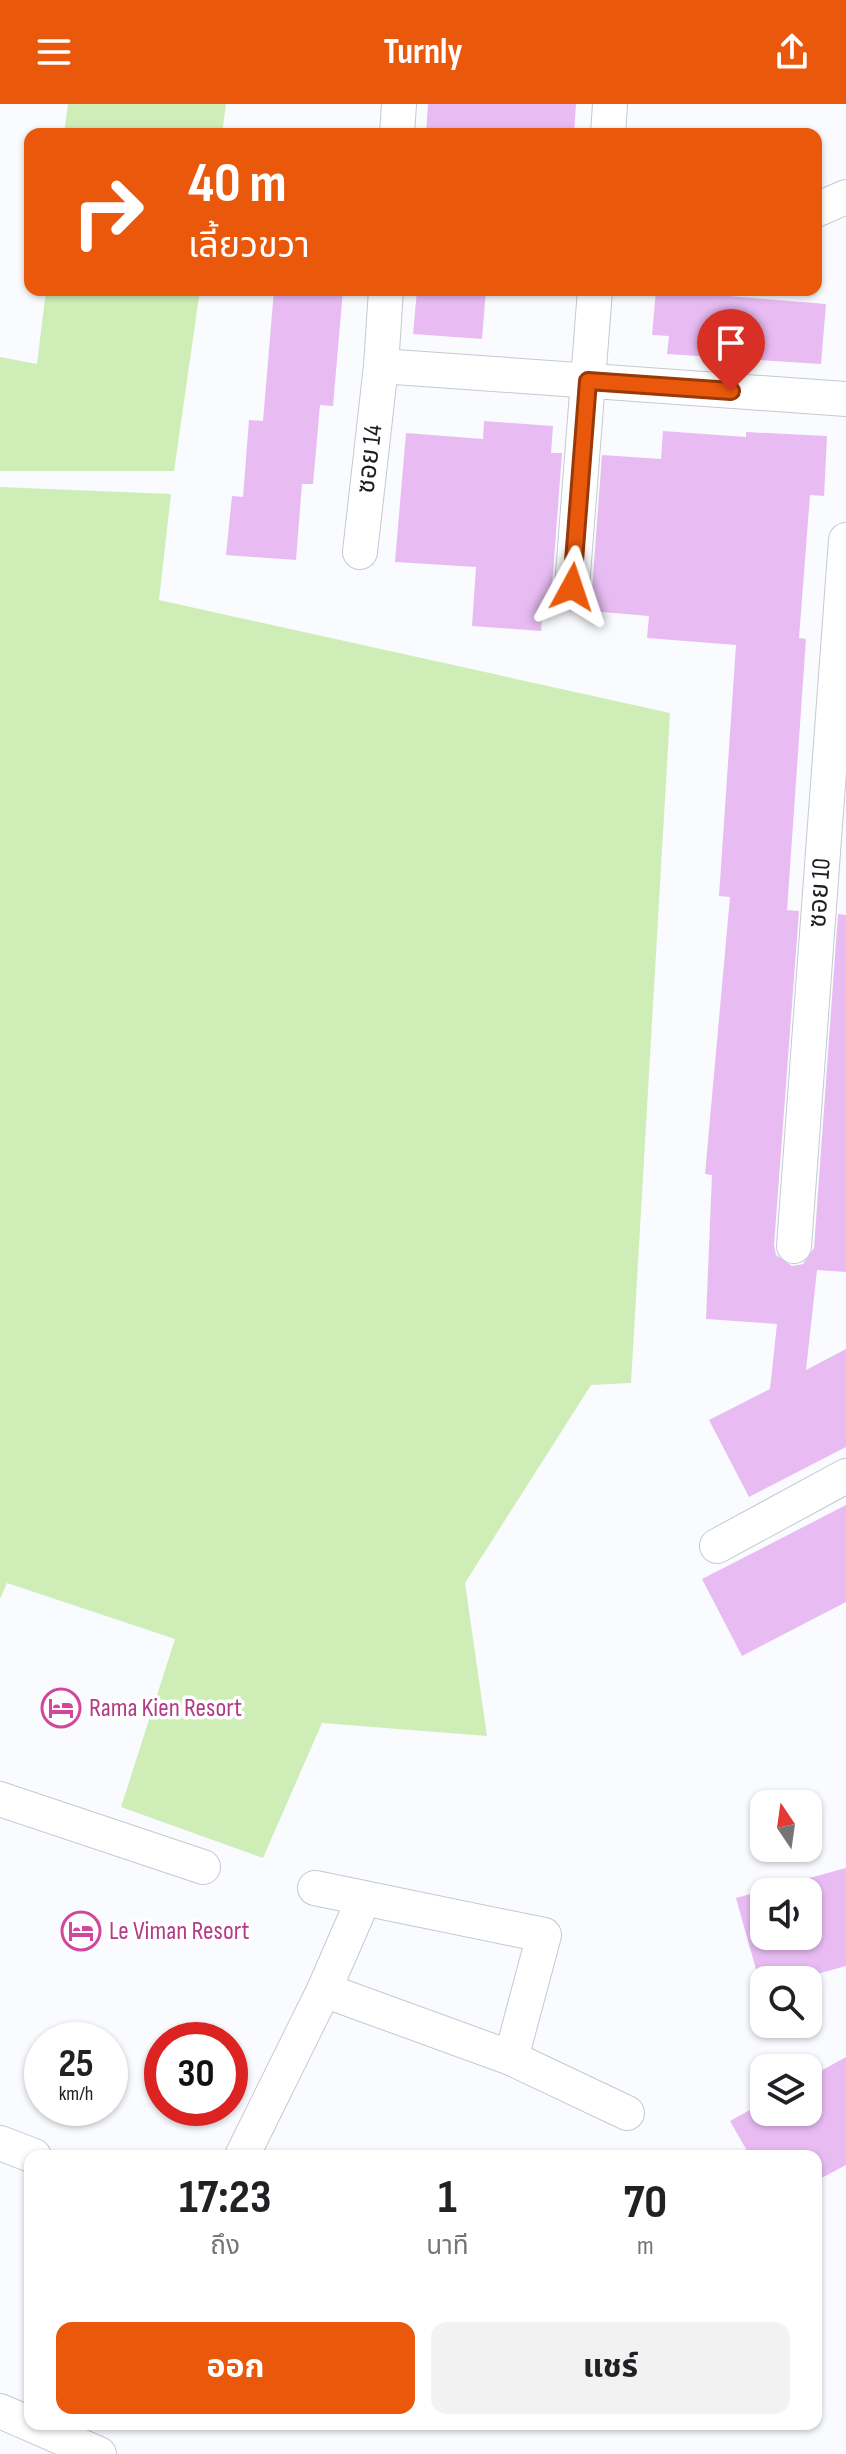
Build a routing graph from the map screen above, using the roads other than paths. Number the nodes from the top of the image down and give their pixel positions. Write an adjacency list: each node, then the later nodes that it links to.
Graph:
1 (399, 104): 3 (street)
2 (610, 104): 4 (street)
3 (397, 128)
4 (608, 128)
5 (846, 197): 6 (street)
6 (822, 207)
7 (386, 296): 9 (street, ซอย 14)
8 (595, 296): 10 (street)
9 (381, 366): 10 (street); 13 (street, ซอย 14)
10 (588, 381): 11 (street); 14 (street)
11 (846, 399)
12 (846, 540): 15 (street, ซอย 10)
13 (360, 552)
14 (572, 587)
15 (794, 1246)
16 (846, 1476): 17 (street)
17 (717, 1546)
18 (0, 1799): 19 (street)
19 (203, 1867)
20 (315, 1888): 21 (street)
21 (364, 1898): 22 (street); 23 (street)
22 (324, 1990): 23 (street); 26 (street)
23 (511, 2058): 24 (street)
24 (627, 2113)
25 (0, 2143): 27 (street)
26 (245, 2150)
27 (24, 2152)
28 (0, 2411): 29 (street)
29 (24, 2421)
30 (44, 2430): 31 (street)
31 (99, 2454)

